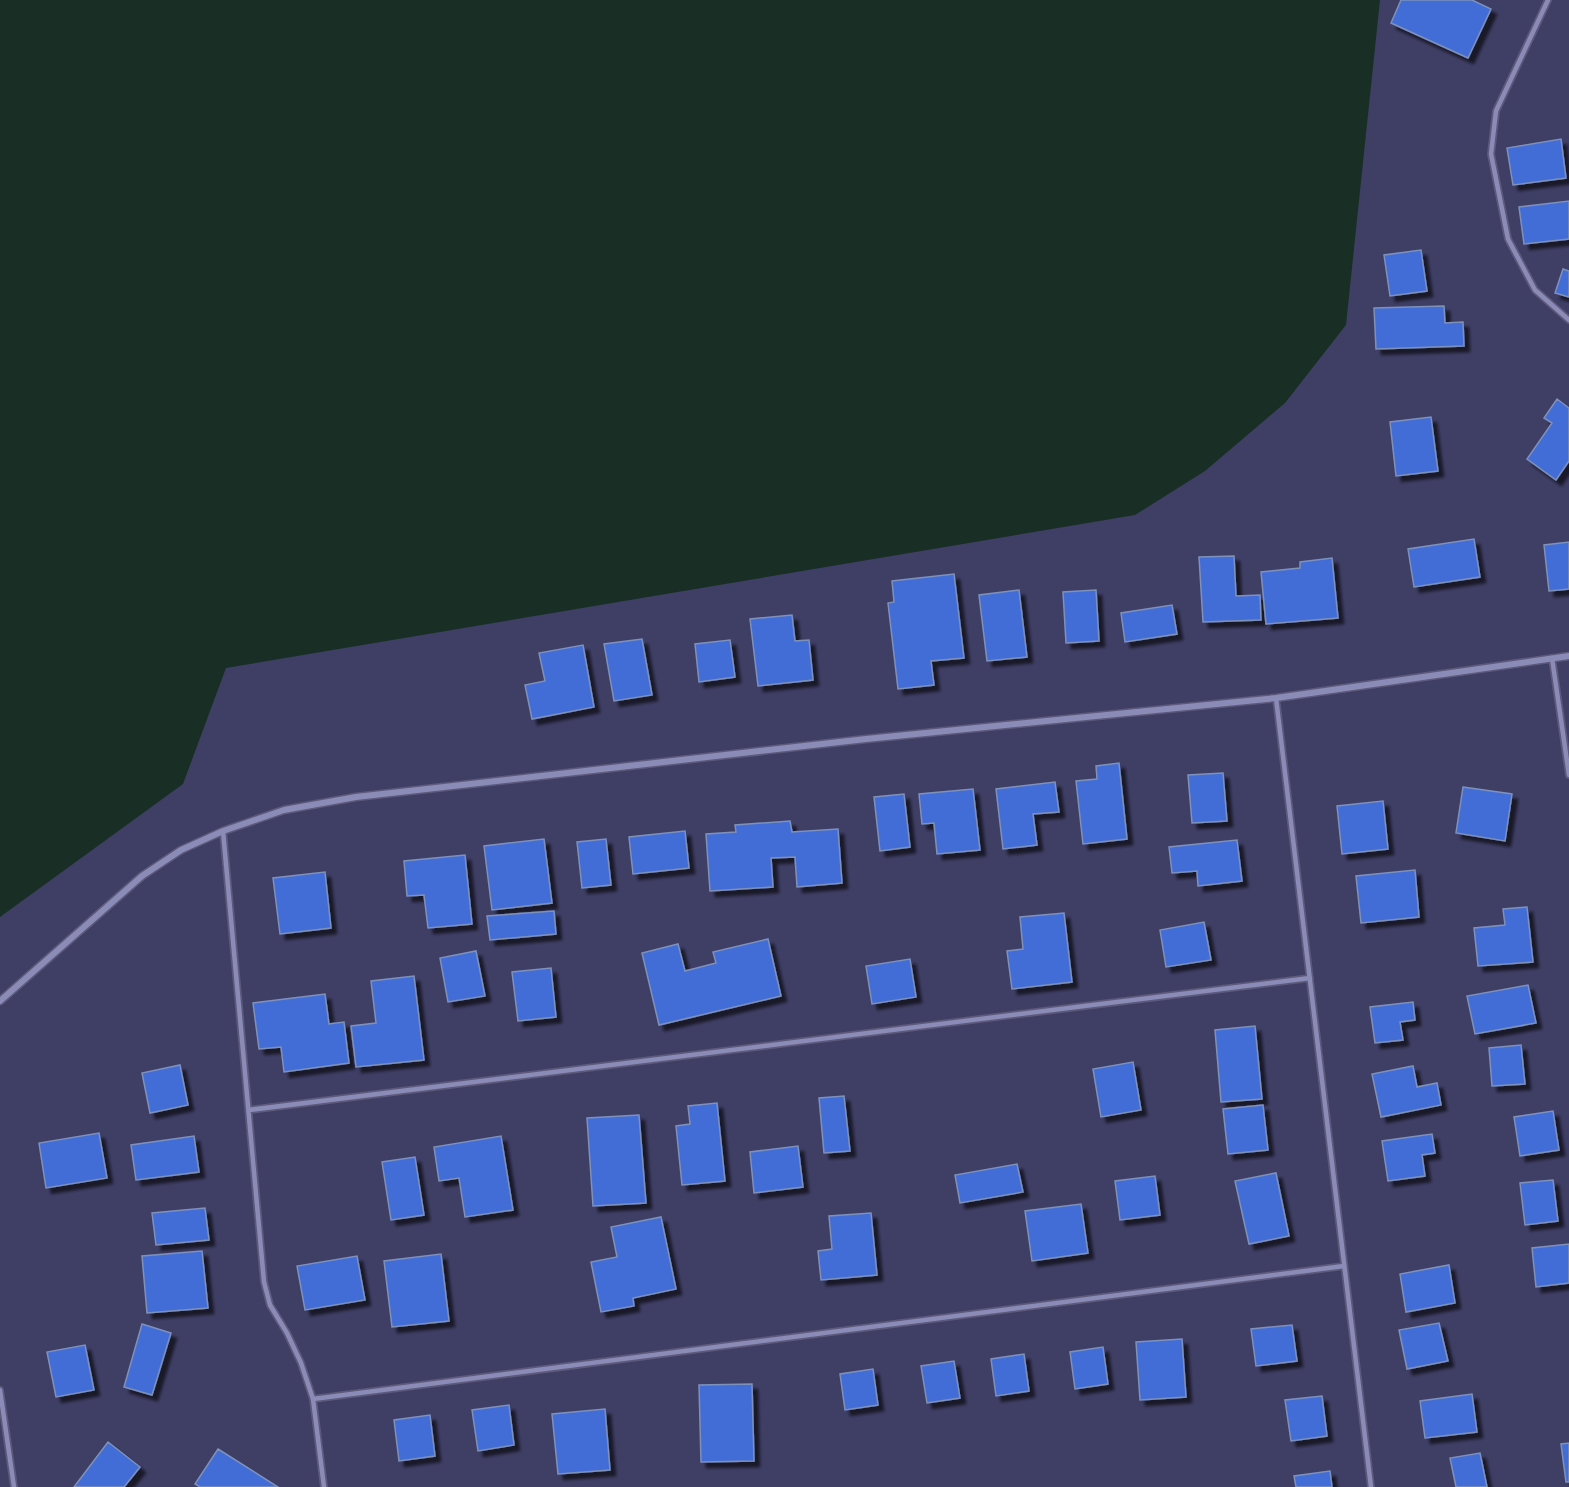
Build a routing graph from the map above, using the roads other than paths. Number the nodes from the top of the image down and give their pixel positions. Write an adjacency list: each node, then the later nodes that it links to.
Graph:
1 (1548, 0): 2 (lane)
2 (1569, 320)
3 (1569, 656): 4 (street)
4 (1552, 658): 5 (street); 6 (lane)
5 (1276, 698): 7 (street); 8 (lane)
6 (1569, 775)
7 (223, 831): 9 (street); 10 (lane)
8 (1310, 978): 10 (lane); 11 (lane)
9 (0, 1001)
10 (249, 1110): 13 (lane)
11 (1344, 1266): 13 (lane); 16 (lane)
12 (0, 1390): 14 (lane)
13 (313, 1399): 15 (lane)
14 (14, 1487)
15 (324, 1487)
16 (1371, 1487)

